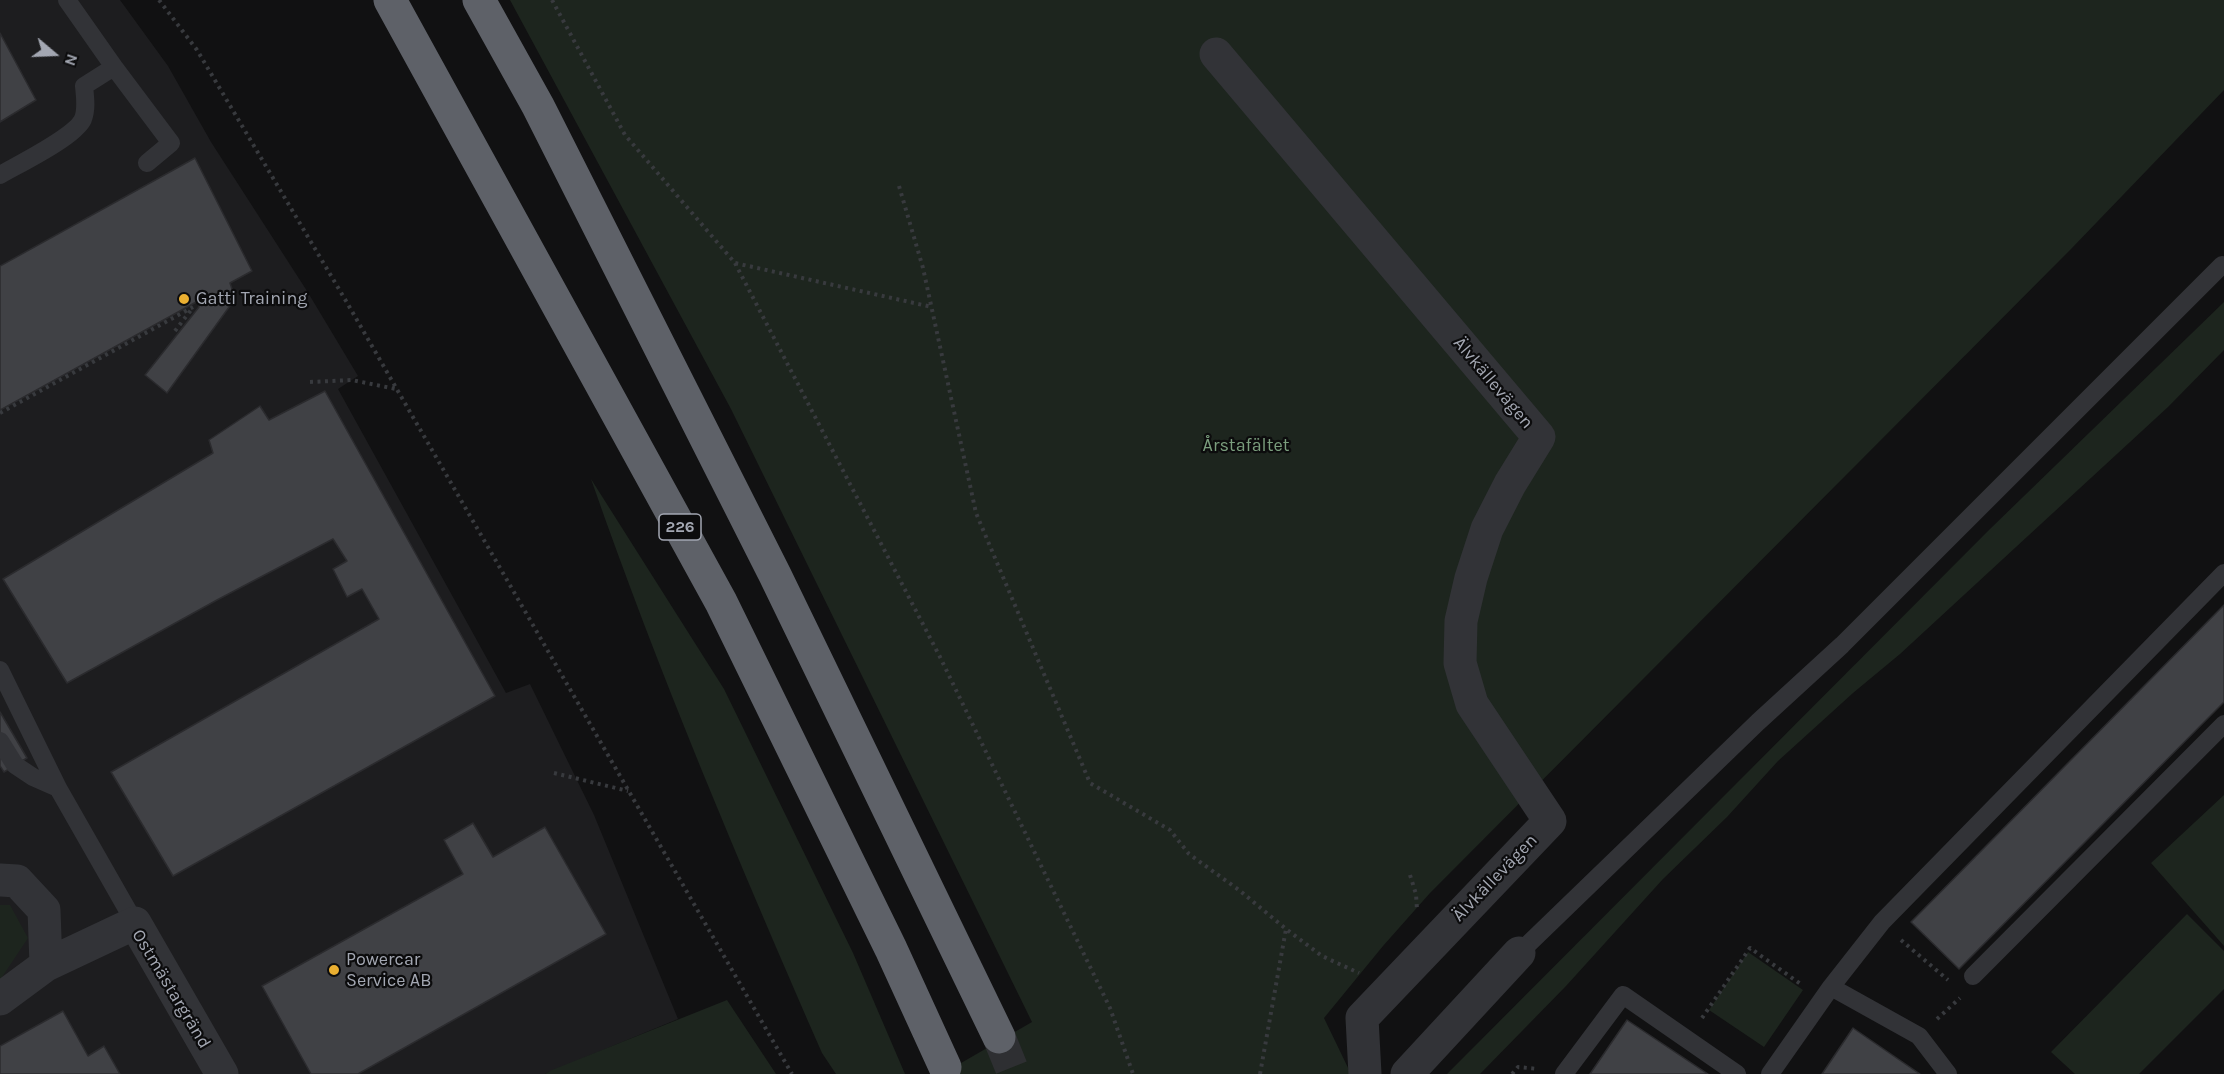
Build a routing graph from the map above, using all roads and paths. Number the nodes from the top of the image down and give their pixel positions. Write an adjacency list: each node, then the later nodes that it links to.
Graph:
1 (67, 0): 7 (lane)
2 (159, 0): 16 (path)
3 (390, 0): 41 (highway, 226)
4 (479, 0): 39 (highway)
5 (552, 0): 11 (path)
6 (1216, 54): 46 (street, Älvkällevägen)
7 (114, 67): 8 (lane); 9 (lane)
8 (147, 163)
9 (0, 175)
10 (899, 186): 13 (path)
11 (735, 263): 13 (path); 44 (path)
12 (2222, 265): 31 (lane)
13 (932, 307): 30 (path)
14 (175, 332): 17 (path)
15 (310, 382): 16 (path)
16 (397, 389): 24 (path)
17 (0, 413)
18 (2224, 573): 28 (lane)
19 (0, 670): 23 (lane)
20 (2224, 724): 34 (lane)
21 (0, 741): 23 (lane)
22 (554, 773): 24 (path)
23 (58, 788): 29 (lane)
24 (629, 791): 43 (path)
25 (1410, 875): 27 (path)
26 (0, 880): 32 (street)
27 (1418, 914)
28 (1882, 922): 35 (lane); 36 (path)
29 (135, 923): 32 (street, Ostmästargränd); 42 (street, Ostmästargränd)
30 (1286, 929): 33 (path); 45 (path)
31 (1519, 953): 47 (street)
32 (46, 965): 37 (street, Ostmästargränd)
33 (1360, 973)
34 (1973, 976): 36 (path)
35 (1827, 993): 38 (lane); 40 (path); 50 (lane)
36 (1964, 994): 38 (path)
37 (0, 999)
38 (1919, 1036): 51 (lane)
39 (999, 1037)
40 (1687, 1039): 48 (lane); 49 (lane)
41 (945, 1067)
42 (222, 1074)
43 (792, 1074)
44 (1133, 1074)
45 (1260, 1074)
46 (1365, 1074)
47 (1407, 1074)
48 (1564, 1074)
49 (1737, 1074)
50 (1770, 1074)
51 (1948, 1074)

